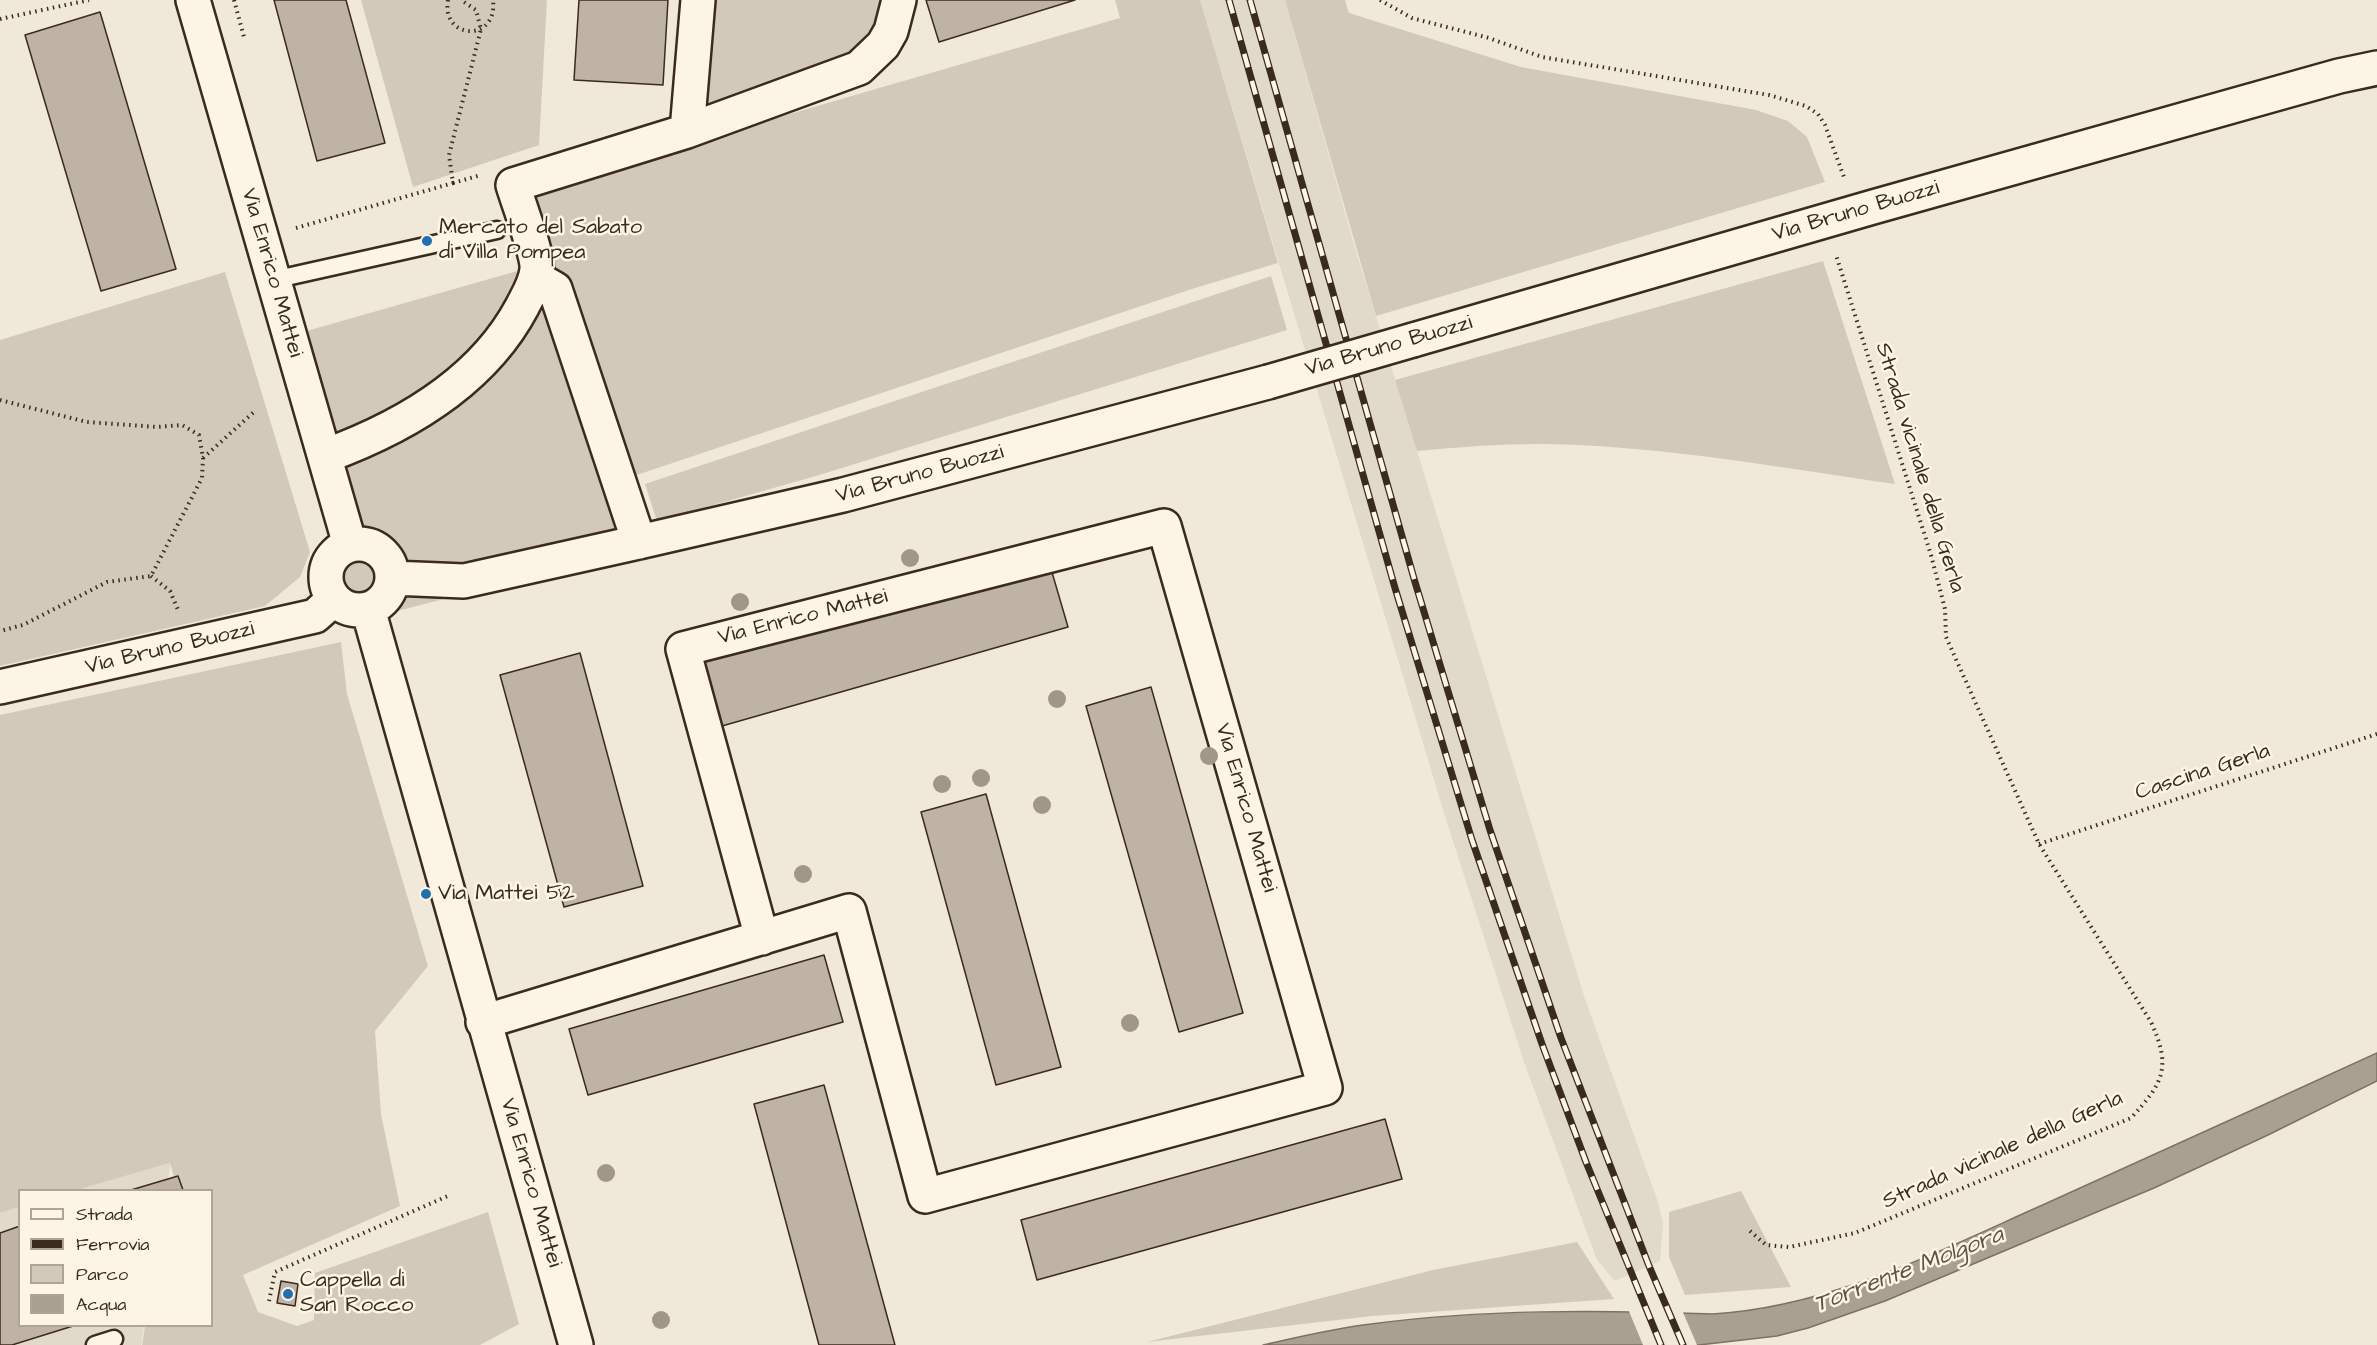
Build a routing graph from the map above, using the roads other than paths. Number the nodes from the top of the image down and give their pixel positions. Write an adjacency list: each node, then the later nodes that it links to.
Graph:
1 (193, 0): 8 (street, Via Enrico Mattei)
2 (698, 0): 5 (street)
3 (899, 0): 5 (street)
4 (2377, 68): 10 (street, Via Bruno Buozzi, bridge)
5 (687, 131): 7 (street)
6 (497, 230): 8 (lane)
7 (536, 278): 9 (street); 10 (street)
8 (273, 280): 9 (street, Via Enrico Mattei)
9 (325, 456): 11 (street, Via Enrico Mattei)
10 (639, 542): 12 (street, Via Bruno Buozzi)
11 (350, 545): 12 (street); 13 (street)
12 (392, 578): 14 (street)
13 (334, 599): 14 (street); 15 (street, Via Bruno Buozzi)
14 (368, 609): 17 (street, Via Enrico Mattei)
15 (0, 687)
16 (762, 938): 16 (street, Via Enrico Mattei); 17 (street, Via Enrico Mattei)
17 (483, 1022): 20 (street, Via Enrico Mattei)
18 (114, 1339): 19 (lane)
19 (94, 1345)
20 (576, 1345)

